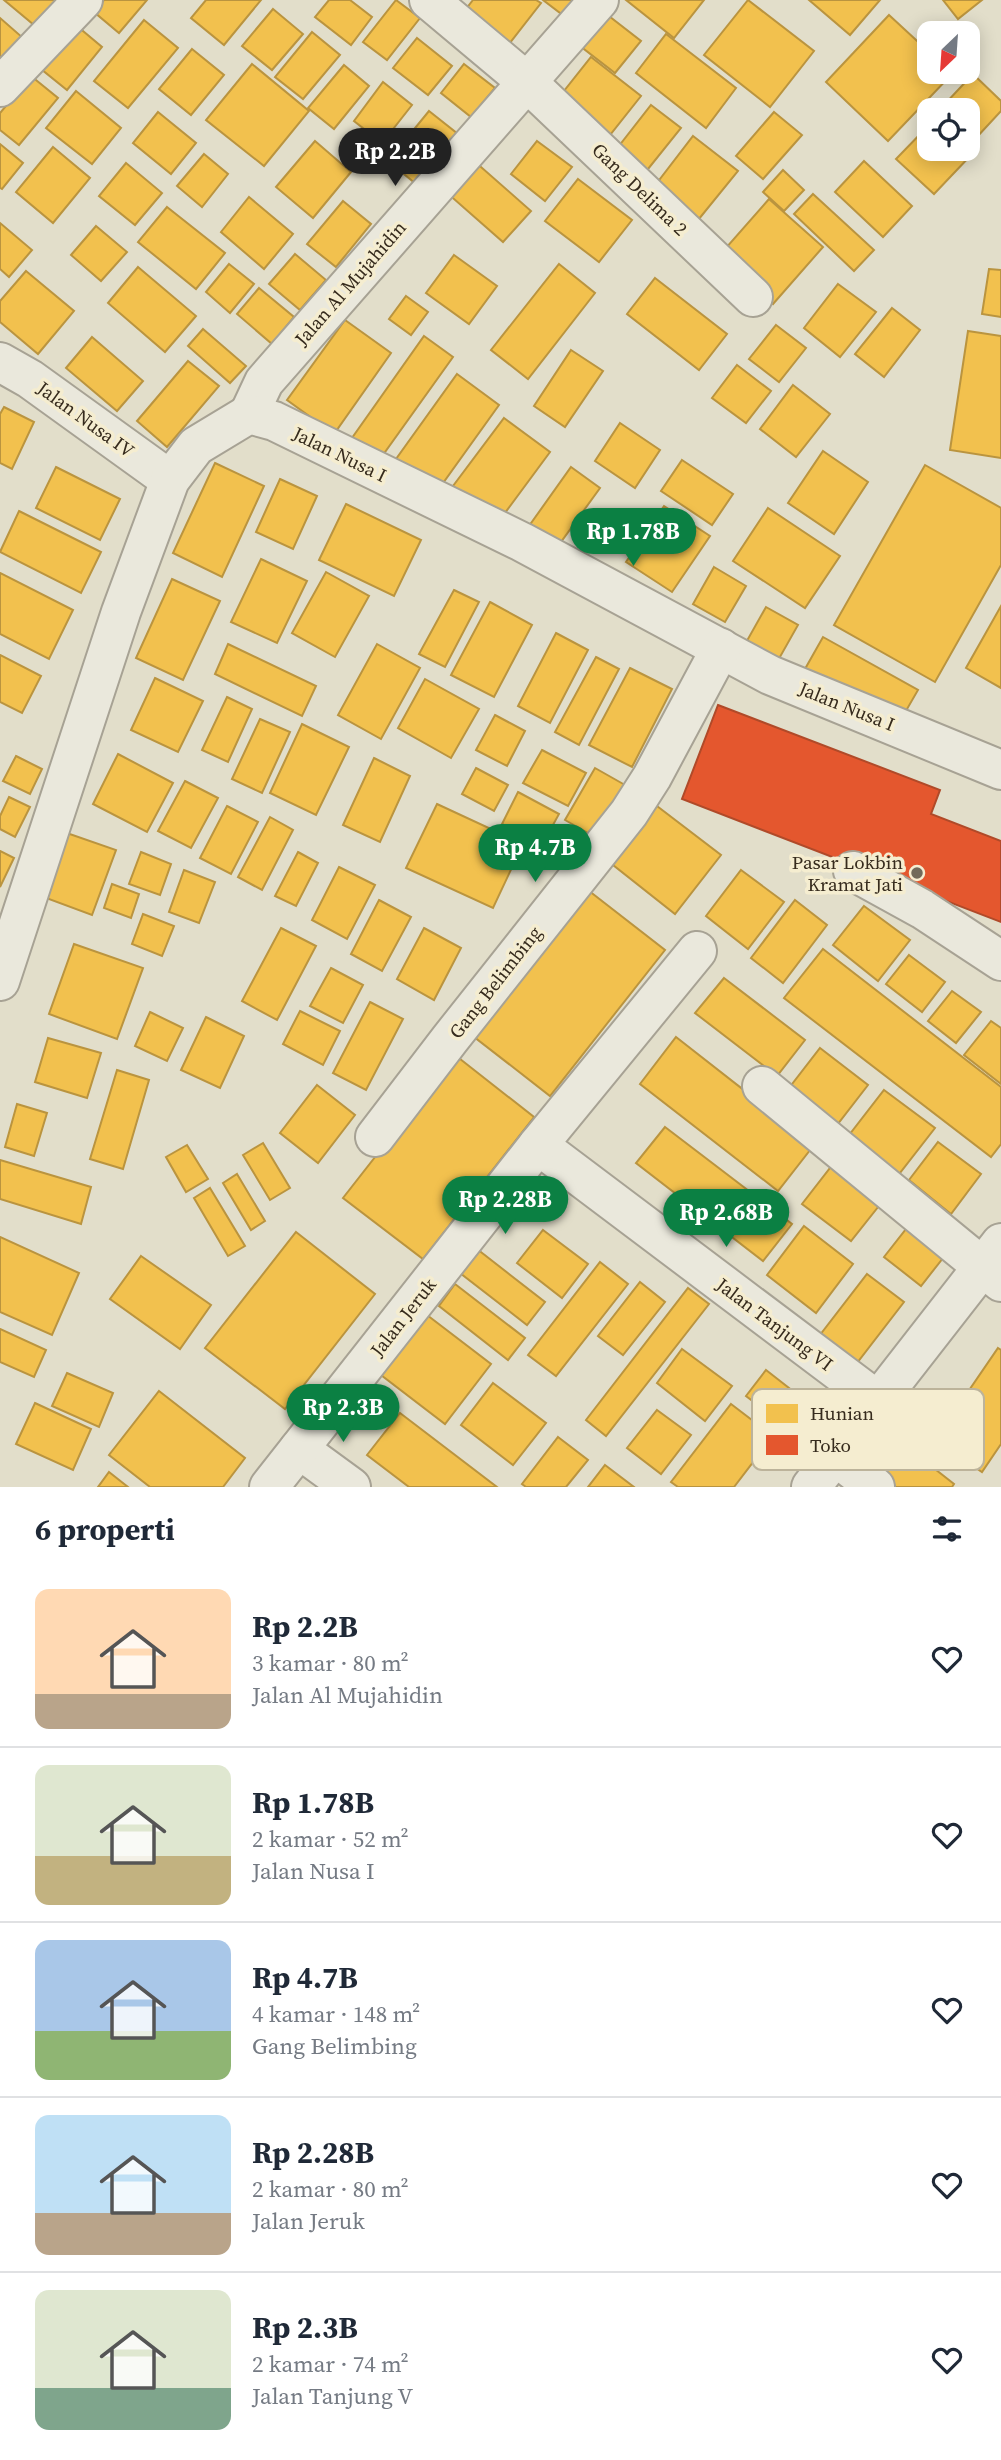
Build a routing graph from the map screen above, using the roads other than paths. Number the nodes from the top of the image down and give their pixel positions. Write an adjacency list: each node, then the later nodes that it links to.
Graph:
1 (83, 0): 5 (street)
2 (429, 0): 4 (street, Gang Delima 2)
3 (599, 0): 4 (street, Jalan Al Mujahidin)
4 (527, 82): 6 (street, Gang Delima 2); 8 (street, Jalan Al Mujahidin)
5 (0, 87)
6 (753, 297)
7 (0, 362): 9 (street, Jalan Nusa IV)
8 (249, 414): 9 (street); 10 (street, Jalan Nusa I)
9 (170, 480): 13 (street)
10 (721, 648): 11 (street, Jalan Nusa I); 18 (street, Gang Belimbing)
11 (1001, 770)
12 (853, 871): 15 (street)
13 (8, 929): 16 (street)
14 (696, 951): 19 (street, Jalan Jeruk)
15 (1001, 961)
16 (0, 981)
17 (762, 1086): 20 (street)
18 (375, 1137)
19 (538, 1145): 21 (street, Jalan Tanjung VI); 23 (street, Jalan Jeruk)
20 (995, 1264): 22 (street)
21 (862, 1389)
22 (888, 1389)
23 (299, 1449): 26 (street, Jalan Jeruk); 27 (street)
24 (824, 1470): 28 (street)
25 (853, 1470): 29 (street)
26 (270, 1487)
27 (351, 1487)
28 (811, 1487)
29 (874, 1487)

